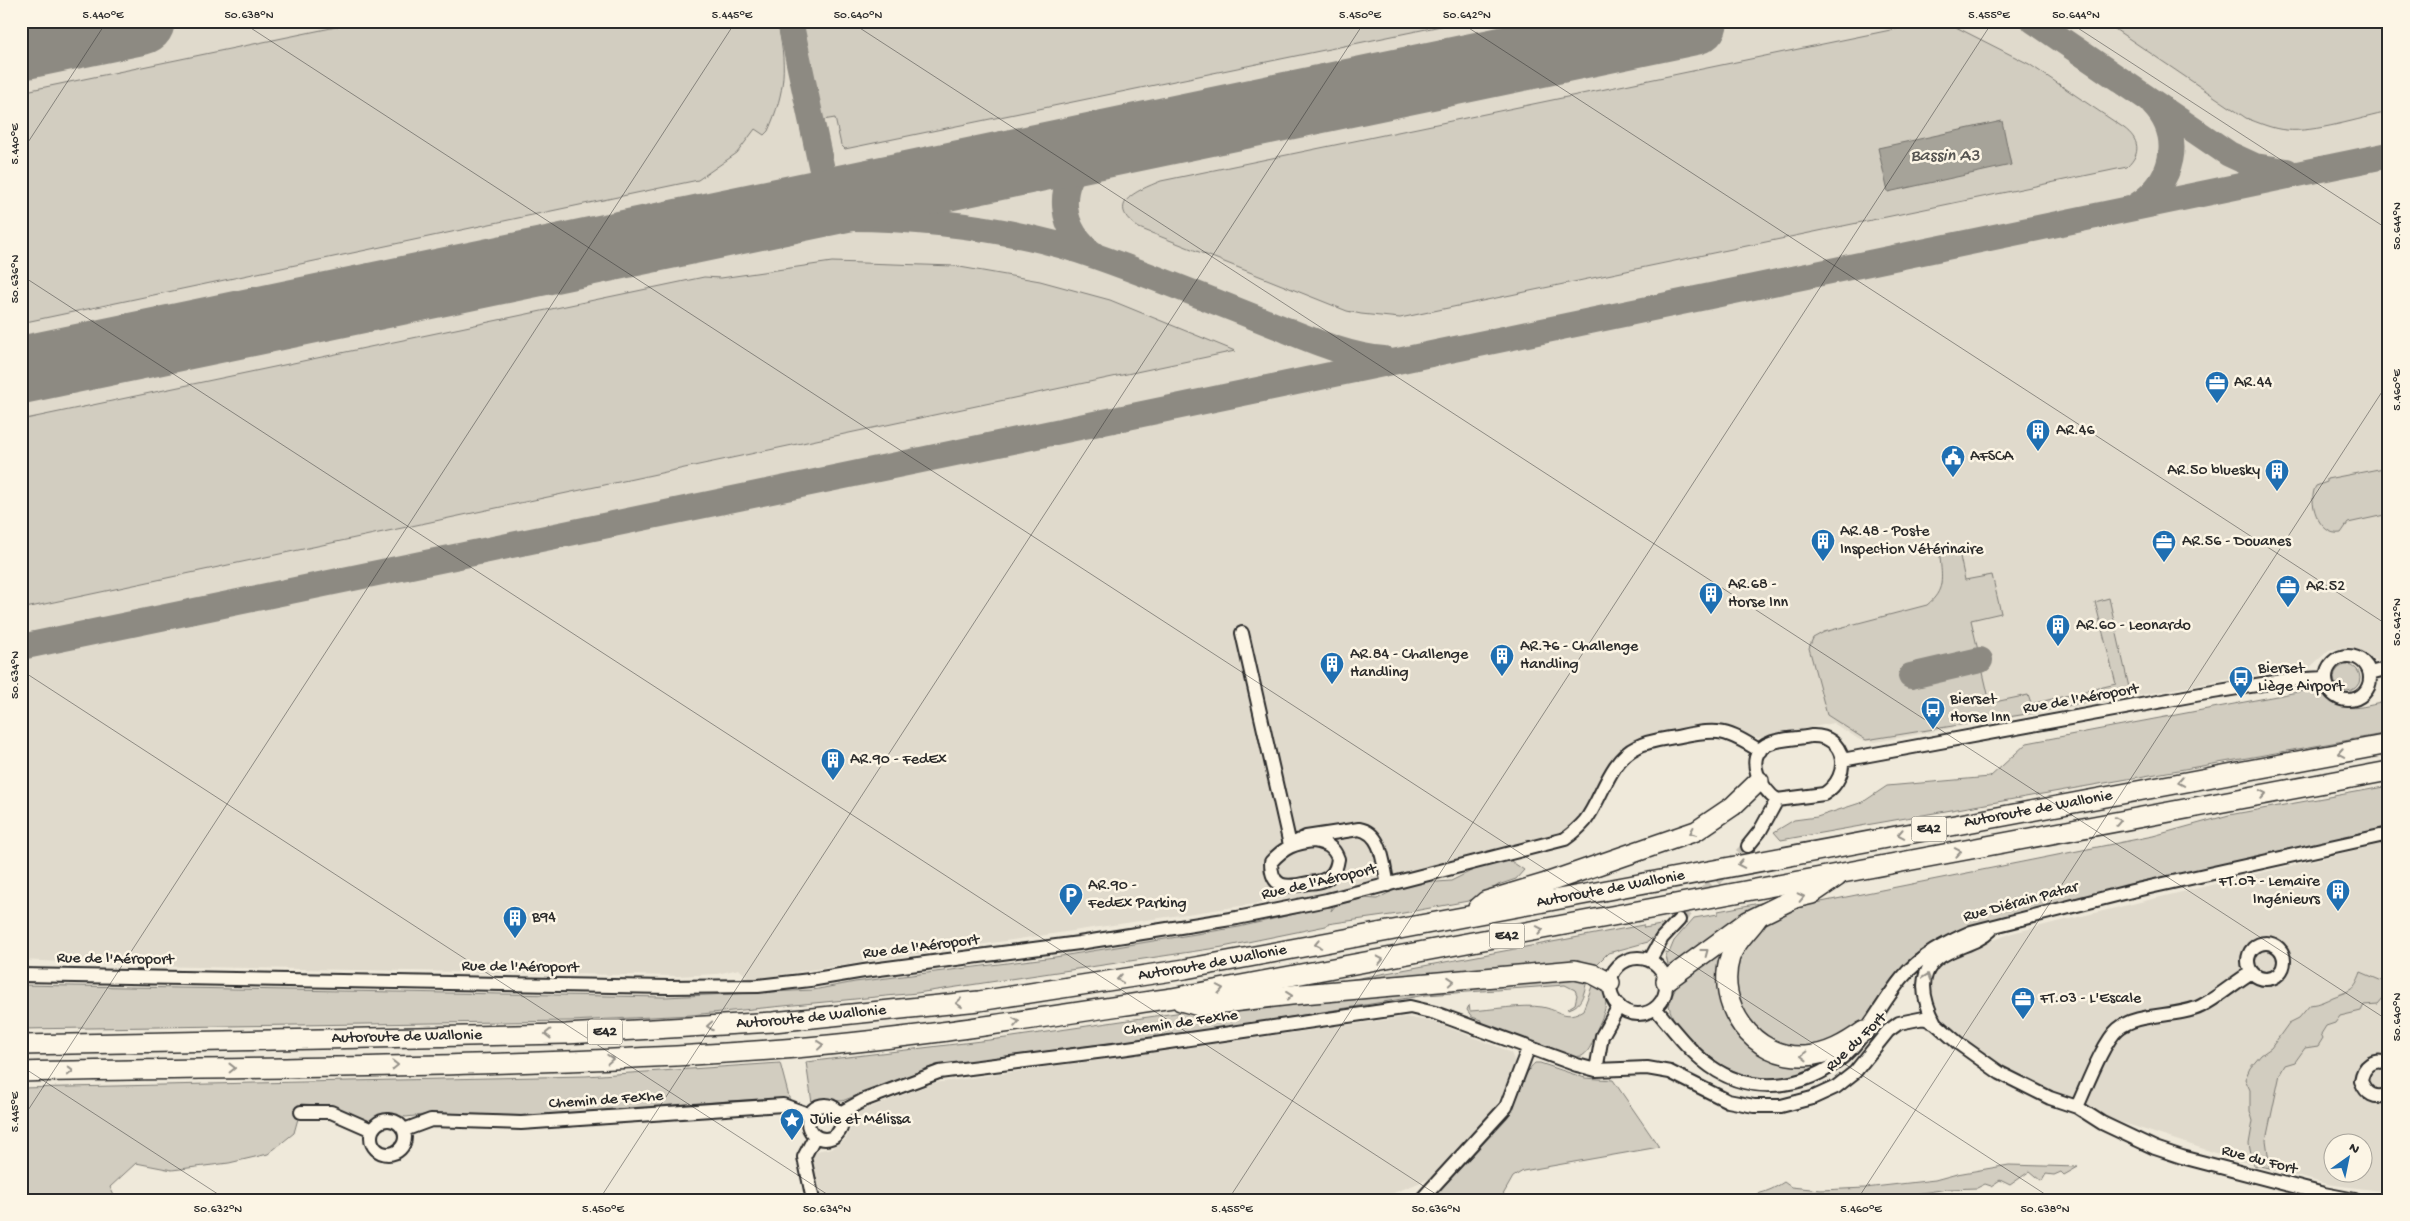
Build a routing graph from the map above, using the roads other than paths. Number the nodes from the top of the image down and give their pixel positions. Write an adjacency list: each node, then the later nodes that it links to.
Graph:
1 (1242, 633): 12 (street)
2 (2389, 668): 3 (street)
3 (2370, 673): 4 (street); 4 (street)
4 (2325, 678): 7 (street, Rue de l'Aéroport)
5 (2389, 744): 16 (highway, Autoroute de Wallonie / E42, one-way to 16)
6 (1760, 751): 7 (street); 9 (street); 15 (street, Rue de l'Aéroport)
7 (1842, 760): 10 (street)
8 (2389, 771): 14 (highway, Autoroute de Wallonie / E42, one-way to 8)
9 (1759, 781): 10 (street); 16 (highway, one-way to 16)
10 (1777, 800): 13 (street)
11 (2389, 834): 19 (street, Rue Diérain Patar)
12 (1290, 845): 12 (street); 15 (street)
13 (1748, 846)
14 (1842, 874): 17 (highway, one-way to 14); 25 (highway, Autoroute de Wallonie / E42, one-way to 14)
15 (1388, 885): 22 (street, Rue de l'Aéroport)
16 (1469, 916): 30 (highway, Autoroute de Wallonie / E42, one-way to 30)
17 (1758, 917): 23 (highway, one-way to 17); 29 (highway, one-way to 17)
18 (1679, 920): 20 (street)
19 (1997, 924): 28 (street, one-way to 19); 29 (street, Rue Diérain Patar)
20 (1650, 960): 23 (street); 24 (street)
21 (2252, 972): 36 (street)
22 (21, 975)
23 (1666, 981): 27 (street)
24 (1610, 983): 25 (highway, one-way to 24); 26 (street)
25 (1172, 998): 34 (highway, Autoroute de Wallonie / E42, one-way to 25)
26 (1619, 1006): 27 (street); 33 (street)
27 (1655, 1008): 29 (street, Rue Diérain Patar)
28 (1935, 1023): 33 (street, Rue du Fort); 36 (street, Rue du Fort)
29 (1864, 1031)
30 (21, 1045)
31 (1528, 1049): 33 (street, Rue du Fort); 38 (street, Chemin de Fexhe); 44 (street)
32 (2389, 1064): 35 (street)
33 (1596, 1070)
34 (21, 1072)
35 (2389, 1094)
36 (2077, 1107): 45 (street, Rue du Fort)
37 (301, 1112): 40 (street)
38 (840, 1113): 39 (street); 42 (street)
39 (810, 1115): 41 (street, Chemin de Fexhe); 42 (street)
40 (372, 1130): 41 (street); 41 (street)
41 (404, 1130)
42 (815, 1136): 43 (street)
43 (813, 1200)
44 (1421, 1200)
45 (2355, 1200)

